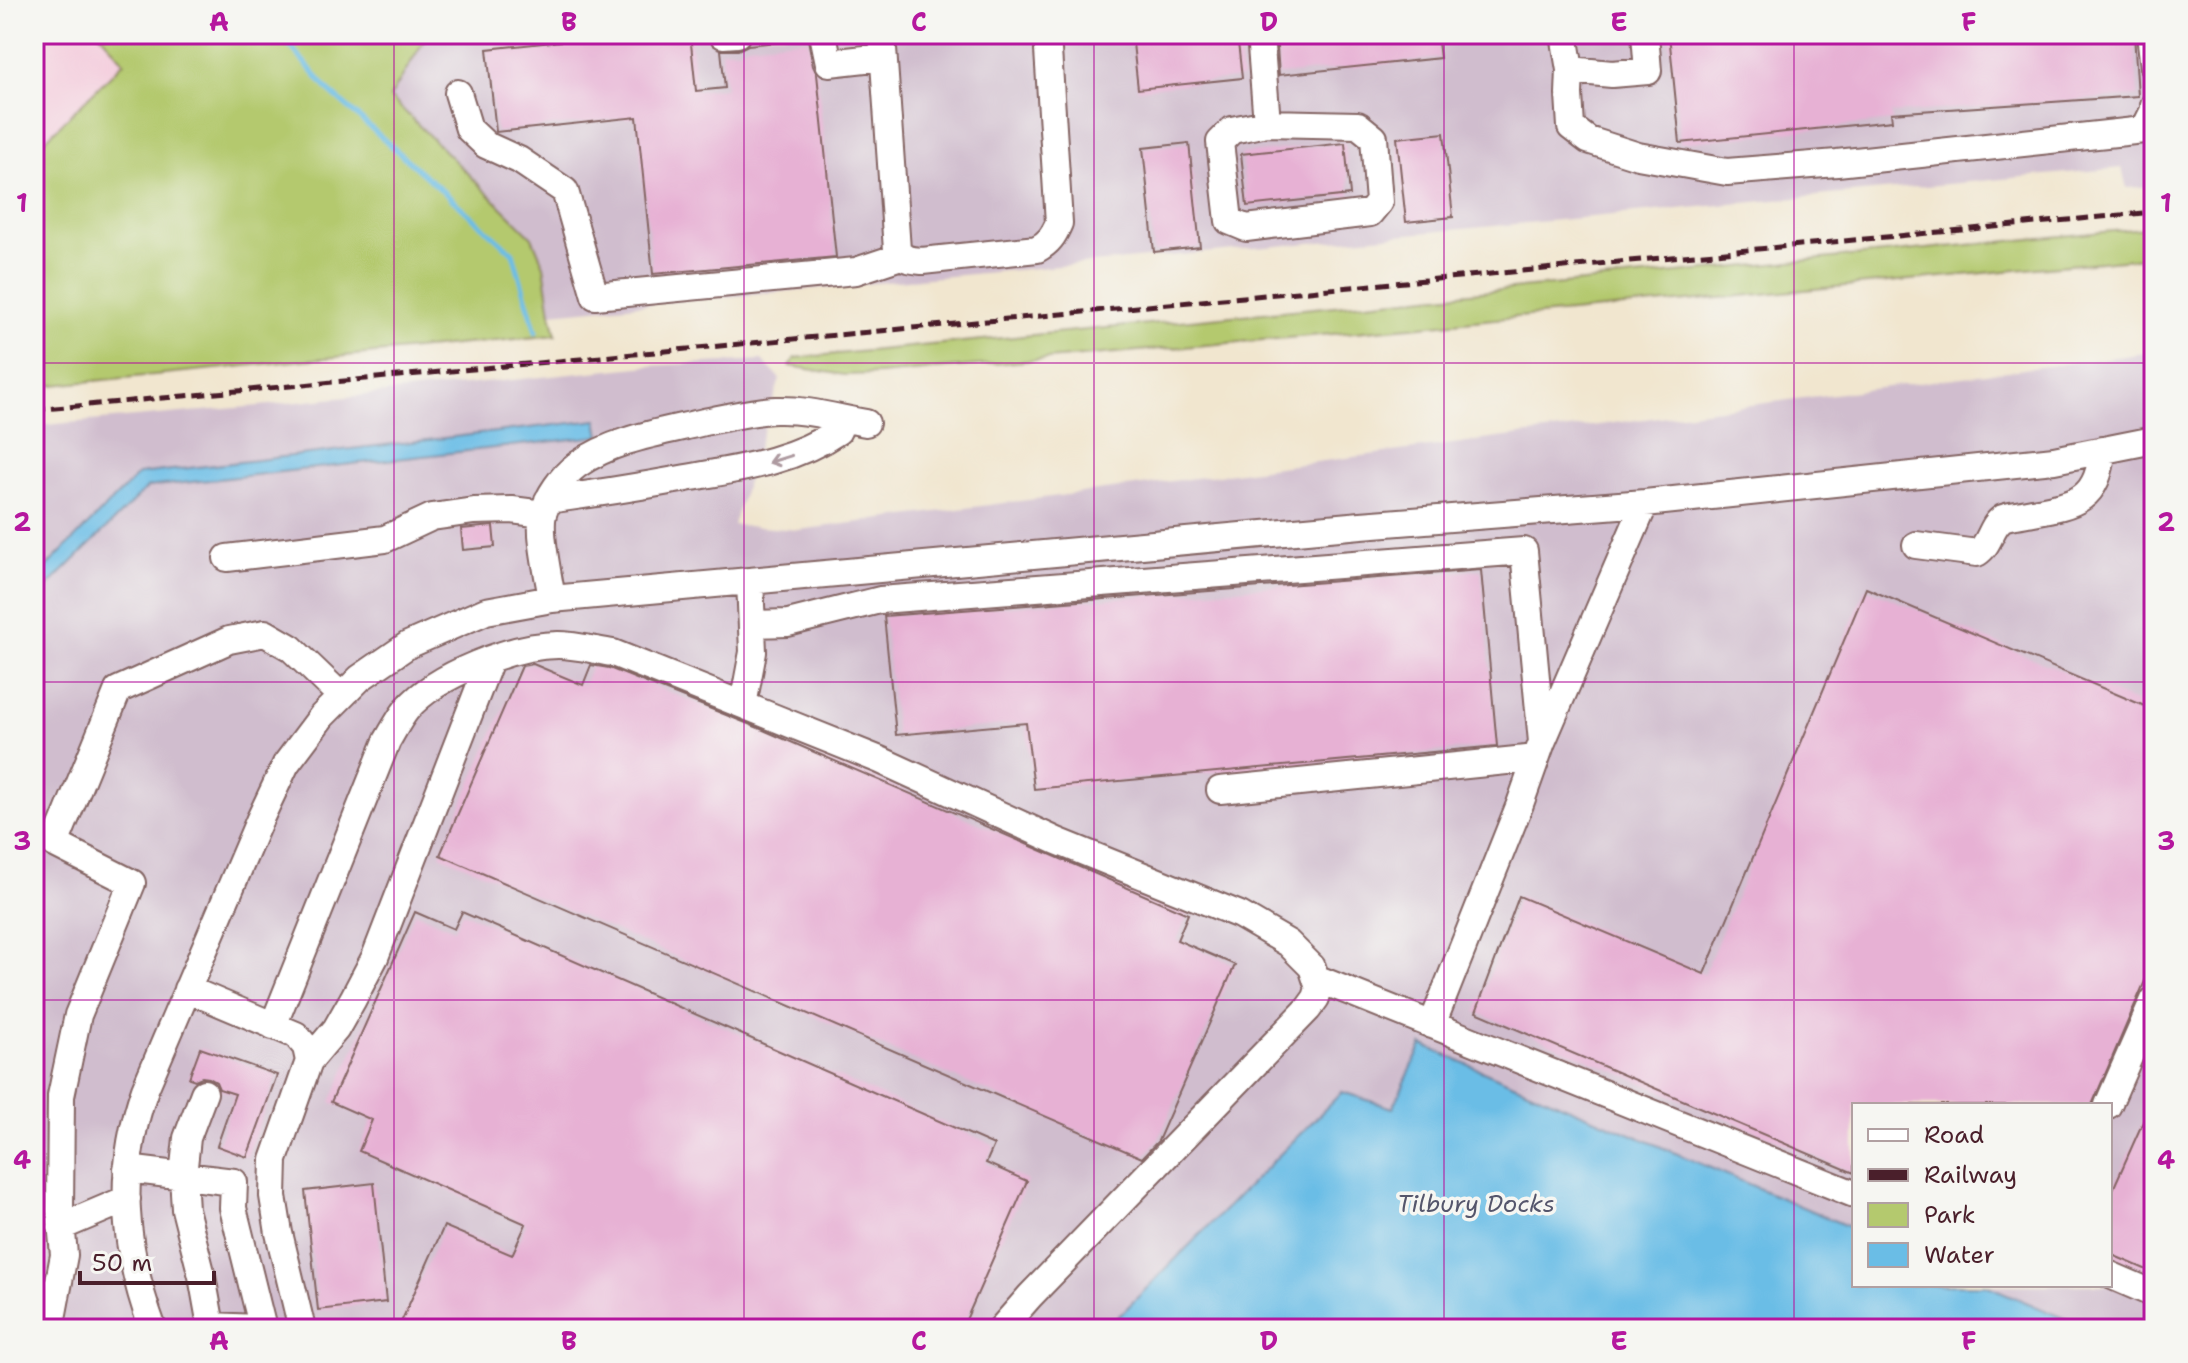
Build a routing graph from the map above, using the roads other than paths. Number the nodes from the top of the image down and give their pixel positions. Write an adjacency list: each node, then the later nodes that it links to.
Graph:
1 (823, 34): 6 (street)
2 (1260, 34): 12 (street)
3 (1564, 34): 9 (street)
4 (1645, 34): 9 (street)
5 (2150, 34): 8 (street)
6 (882, 45): 13 (street)
7 (1048, 50): 13 (street)
8 (2154, 67)
9 (1570, 77): 11 (street)
10 (458, 93): 13 (street)
11 (2154, 105)
12 (1267, 123): 12 (street)
13 (901, 256)
14 (2154, 440): 15 (street)
15 (2102, 450): 16 (street); 18 (street)
16 (1645, 503): 20 (street); 28 (street)
17 (546, 507): 17 (street, one-way to 17); 19 (street); 22 (street)
18 (1916, 545)
19 (227, 558)
20 (890, 567): 21 (street); 23 (street)
21 (750, 581): 22 (street); 24 (street)
22 (552, 599): 26 (street)
23 (880, 600): 24 (street); 28 (street)
24 (752, 624): 27 (street)
25 (490, 660): 27 (street); 34 (street); 35 (street)
26 (341, 696): 31 (street); 42 (street)
27 (743, 705): 30 (street)
28 (1539, 750): 29 (street); 33 (street)
29 (1220, 790)
30 (1318, 979): 33 (street); 48 (street)
31 (187, 989): 34 (street); 38 (street)
32 (2154, 1000): 37 (street)
33 (1432, 1025): 40 (street)
34 (273, 1026): 35 (street)
35 (309, 1061): 47 (street)
36 (204, 1093): 39 (street)
37 (2109, 1103)
38 (127, 1169): 39 (street); 41 (street)
39 (183, 1176): 39 (street)
40 (1852, 1193)
41 (127, 1199): 42 (street); 46 (street)
42 (61, 1227): 45 (street)
43 (2112, 1276): 44 (street)
44 (2154, 1294)
45 (50, 1329)
46 (153, 1329)
47 (302, 1329)
48 (1001, 1329)

